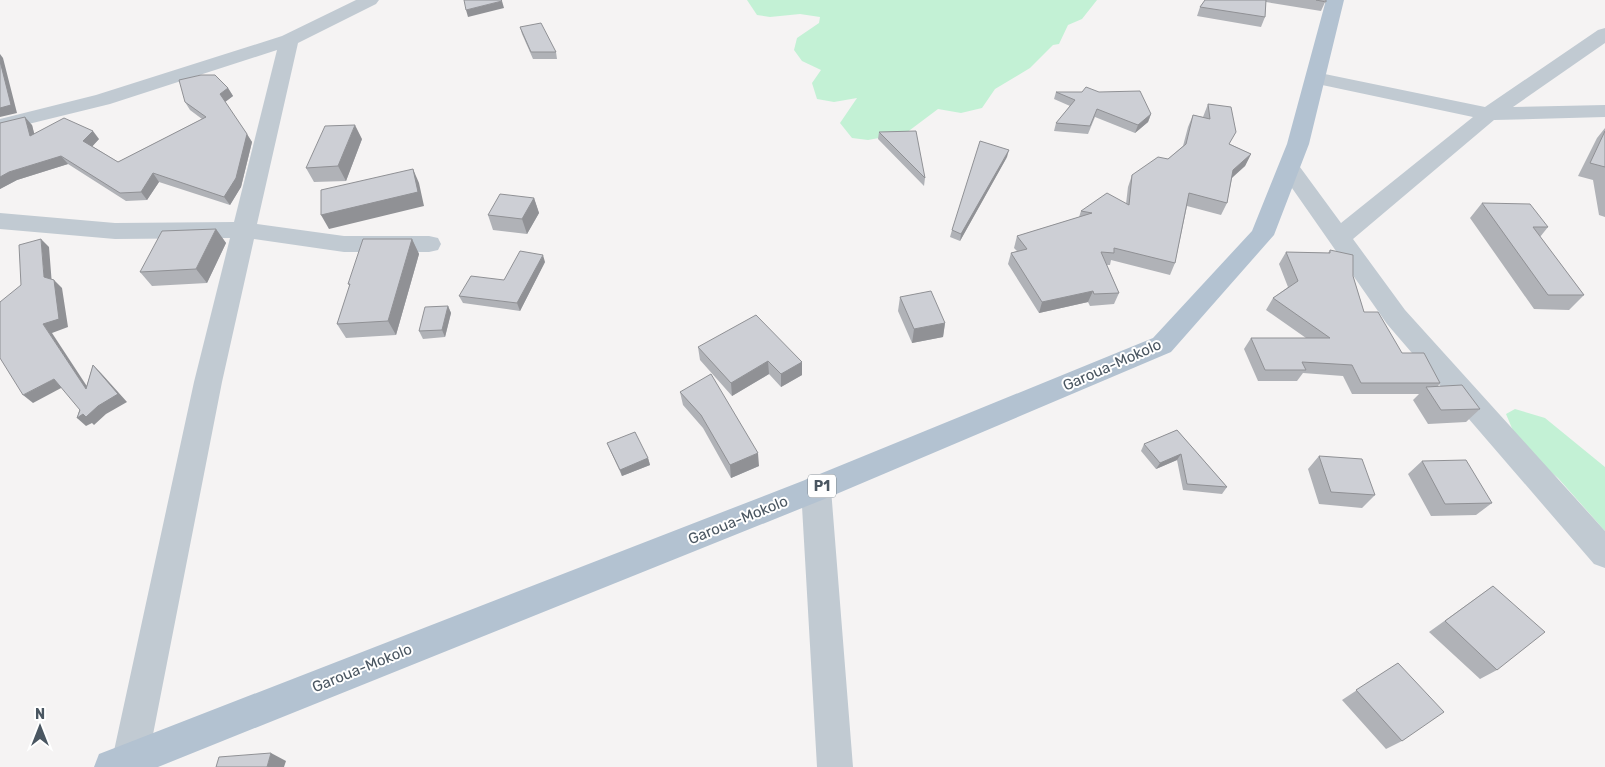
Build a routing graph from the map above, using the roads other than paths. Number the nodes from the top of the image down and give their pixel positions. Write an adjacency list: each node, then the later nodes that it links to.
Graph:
1 (370, 0): 4 (street)
2 (1335, 0): 5 (main road, Garoua-Mokolo / P1)
3 (1605, 34): 7 (street)
4 (289, 40): 8 (street); 11 (street)
5 (1315, 78): 7 (street); 9 (main road, Garoua-Mokolo / P1)
6 (1605, 111): 7 (street)
7 (1489, 114): 12 (street)
8 (0, 125)
9 (1288, 168): 12 (street); 14 (main road, Garoua-Mokolo / P1)
10 (0, 221): 11 (street)
11 (244, 230): 13 (street); 16 (street)
12 (1338, 238): 15 (street)
13 (429, 244)
14 (816, 489): 16 (main road, Garoua-Mokolo / P1); 17 (street)
15 (1605, 554)
16 (121, 763)
17 (835, 767)

